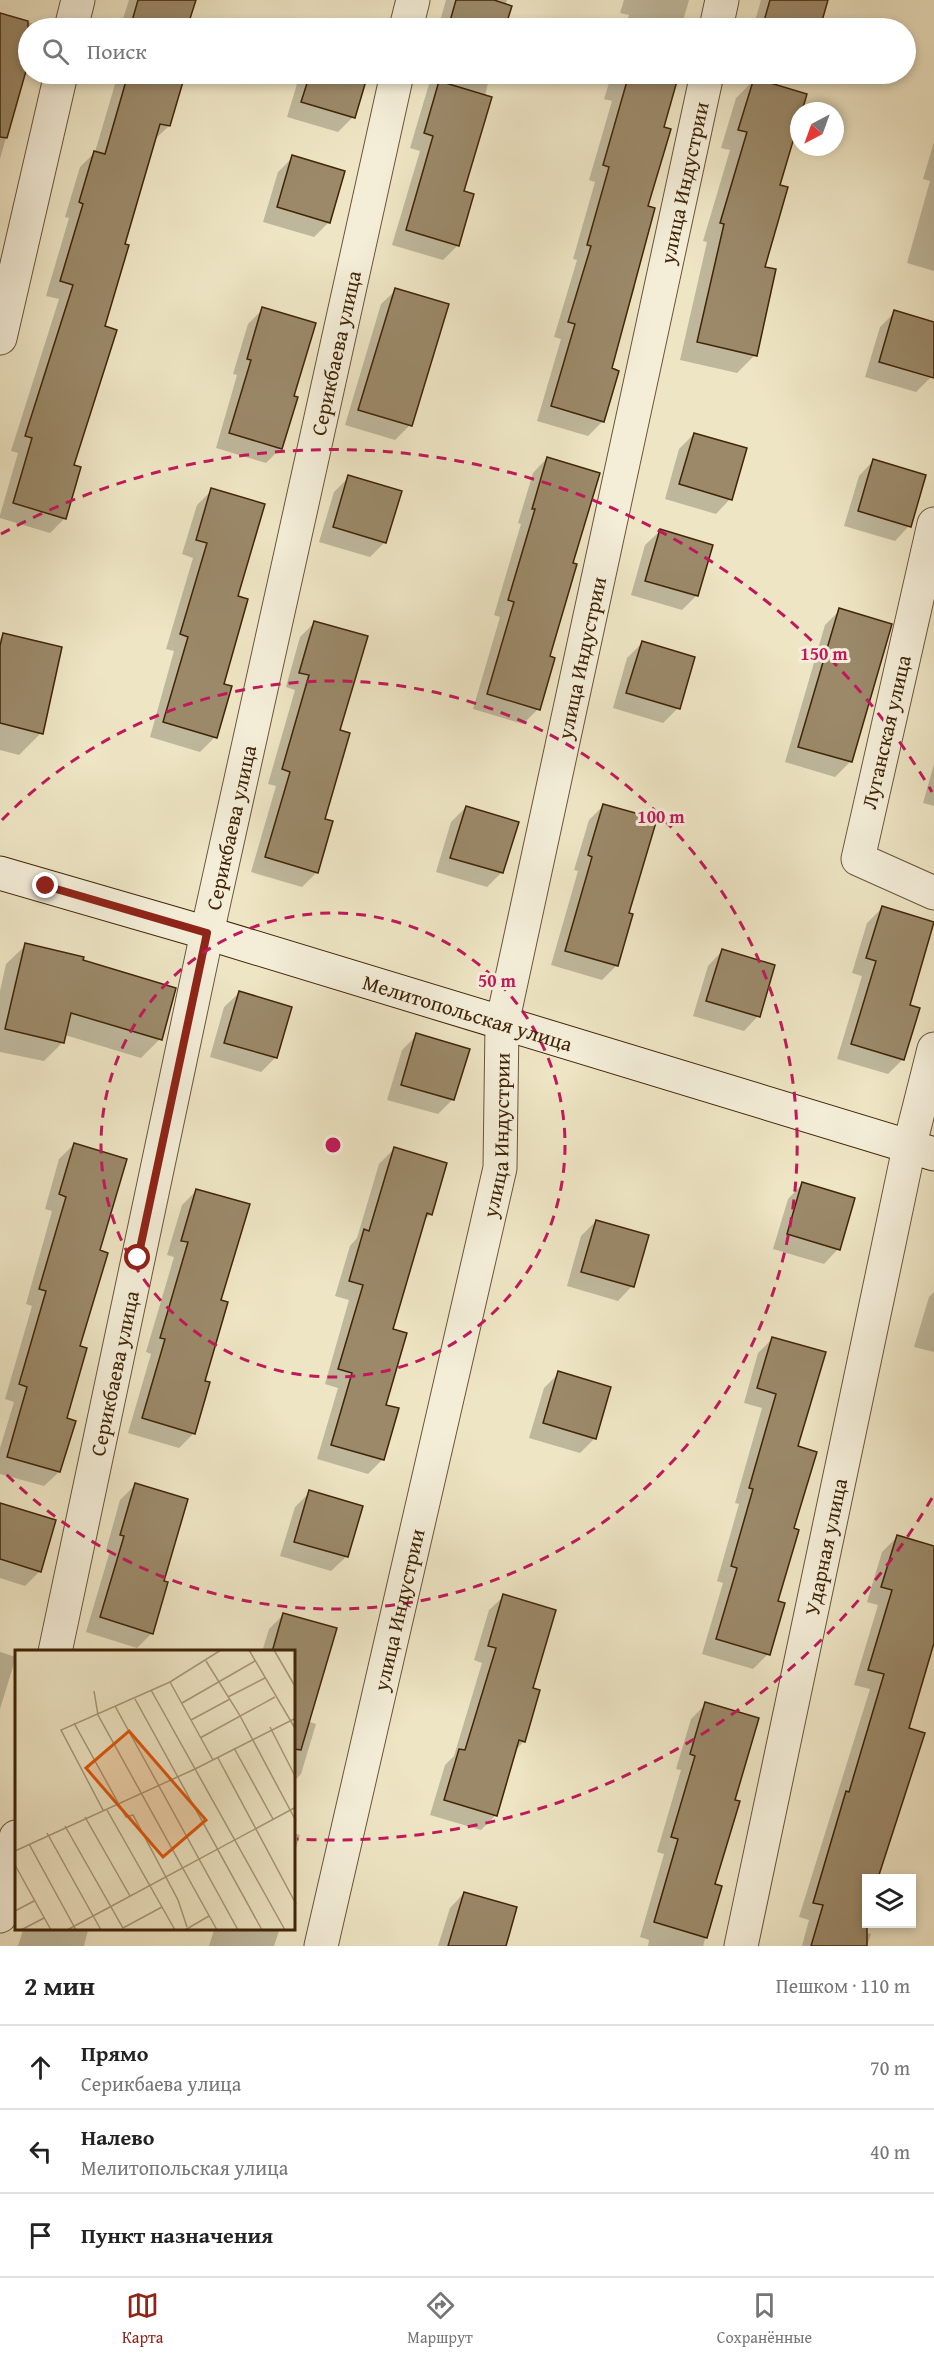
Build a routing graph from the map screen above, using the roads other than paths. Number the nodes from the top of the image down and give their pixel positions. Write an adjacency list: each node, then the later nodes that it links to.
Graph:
1 (78, 0): 4 (street)
2 (413, 0): 5 (street)
3 (722, 0): 6 (street)
4 (74, 18)
5 (408, 18)
6 (718, 18)
7 (59, 84): 10 (street)
8 (395, 84): 14 (street, Серикбаева улица)
9 (705, 84): 15 (street, улица Индустрии)
10 (0, 338)
11 (934, 524): 13 (street, Луганская улица)
12 (0, 873): 14 (street, Мелитопольская улица)
13 (934, 893)
14 (207, 933): 15 (street, Мелитопольская улица); 18 (street, Серикбаева улица)
15 (502, 1024): 17 (street, Мелитопольская улица); 21 (street, улица Индустрии)
16 (934, 1049): 17 (street)
17 (921, 1151): 22 (street, Ударная улица)
18 (56, 1650)
19 (15, 1842): 20 (street)
20 (0, 1916)
21 (321, 1946)
22 (741, 1946)

